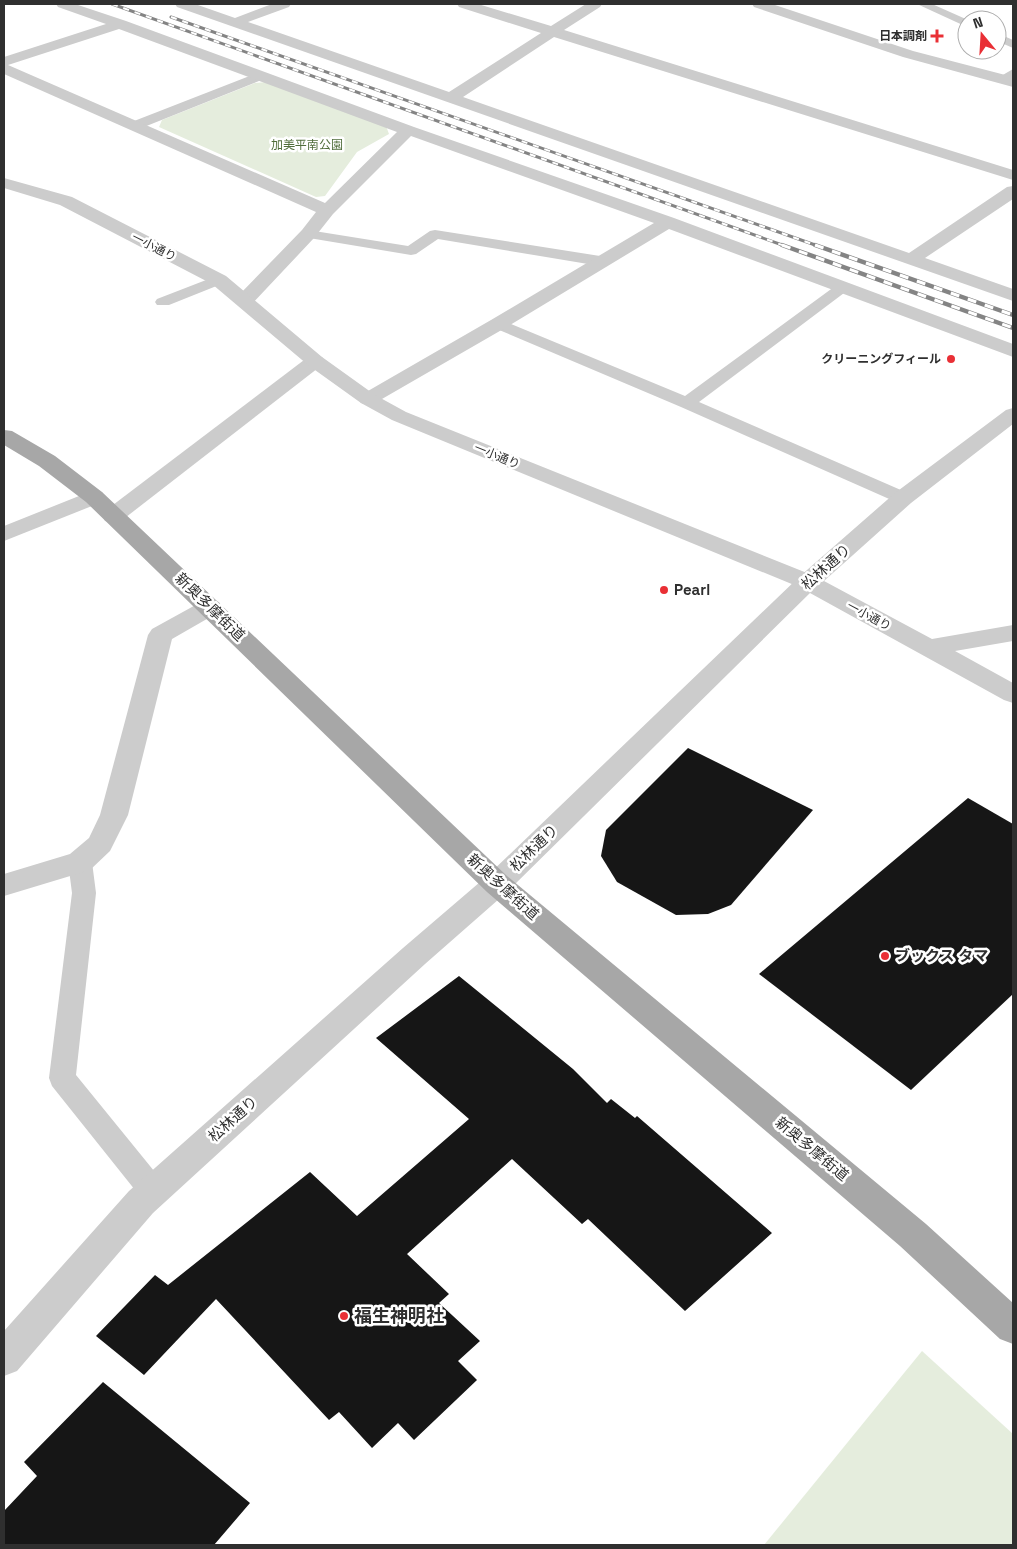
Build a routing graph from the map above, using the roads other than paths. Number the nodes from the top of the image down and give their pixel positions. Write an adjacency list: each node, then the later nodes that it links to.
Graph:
1 (63, 4): 10 (street)
2 (182, 4): 9 (street)
3 (284, 4): 9 (street)
4 (464, 4): 11 (street)
5 (595, 4): 11 (street)
6 (759, 4): 15 (street)
7 (923, 4): 8 (lane)
8 (957, 19)
9 (236, 22): 16 (street)
10 (121, 24): 12 (street); 14 (street)
11 (551, 32): 16 (street); 19 (street)
12 (4, 62)
13 (4, 69): 17 (street)
14 (260, 76): 17 (lane); 18 (street)
15 (1009, 78)
16 (452, 98): 25 (street)
17 (134, 126): 22 (street)
18 (408, 130): 22 (street); 23 (street)
19 (1013, 175)
20 (4, 183): 27 (street, 一小通り)
21 (1013, 191): 25 (street)
22 (327, 210): 24 (street)
23 (668, 222): 26 (street); 28 (street)
24 (308, 234): 26 (lane); 30 (street)
25 (912, 259): 29 (street)
26 (600, 261): 32 (street)
27 (219, 280): 30 (street, 一小通り); 31 (lane)
28 (843, 288): 33 (street); 36 (lane)
29 (1013, 294)
30 (245, 300): 34 (street, 一小通り)
31 (163, 302)
32 (498, 324): 35 (street); 36 (lane)
33 (1013, 351)
34 (315, 361): 35 (street, 一小通り); 40 (street)
35 (368, 399): 42 (street, 一小通り)
36 (687, 403): 39 (lane)
37 (1013, 414): 39 (street, 松林通り)
38 (4, 436): 40 (main road, 新奥多摩街道)
39 (902, 498): 42 (street, 松林通り)
40 (104, 506): 41 (street); 43 (main road, 新奥多摩街道)
41 (4, 534)
42 (808, 582): 45 (street, 一小通り); 48 (street, 松林通り)
43 (210, 607): 47 (street); 48 (main road, 新奥多摩街道)
44 (1013, 633): 45 (street)
45 (929, 648): 46 (street, 一小通り)
46 (1013, 694)
47 (80, 862): 49 (street); 50 (lane)
48 (497, 884): 50 (street, 松林通り); 51 (main road, 新奥多摩街道)
49 (4, 885)
50 (153, 1191): 52 (street, 松林通り)
51 (1013, 1327)
52 (4, 1358)

